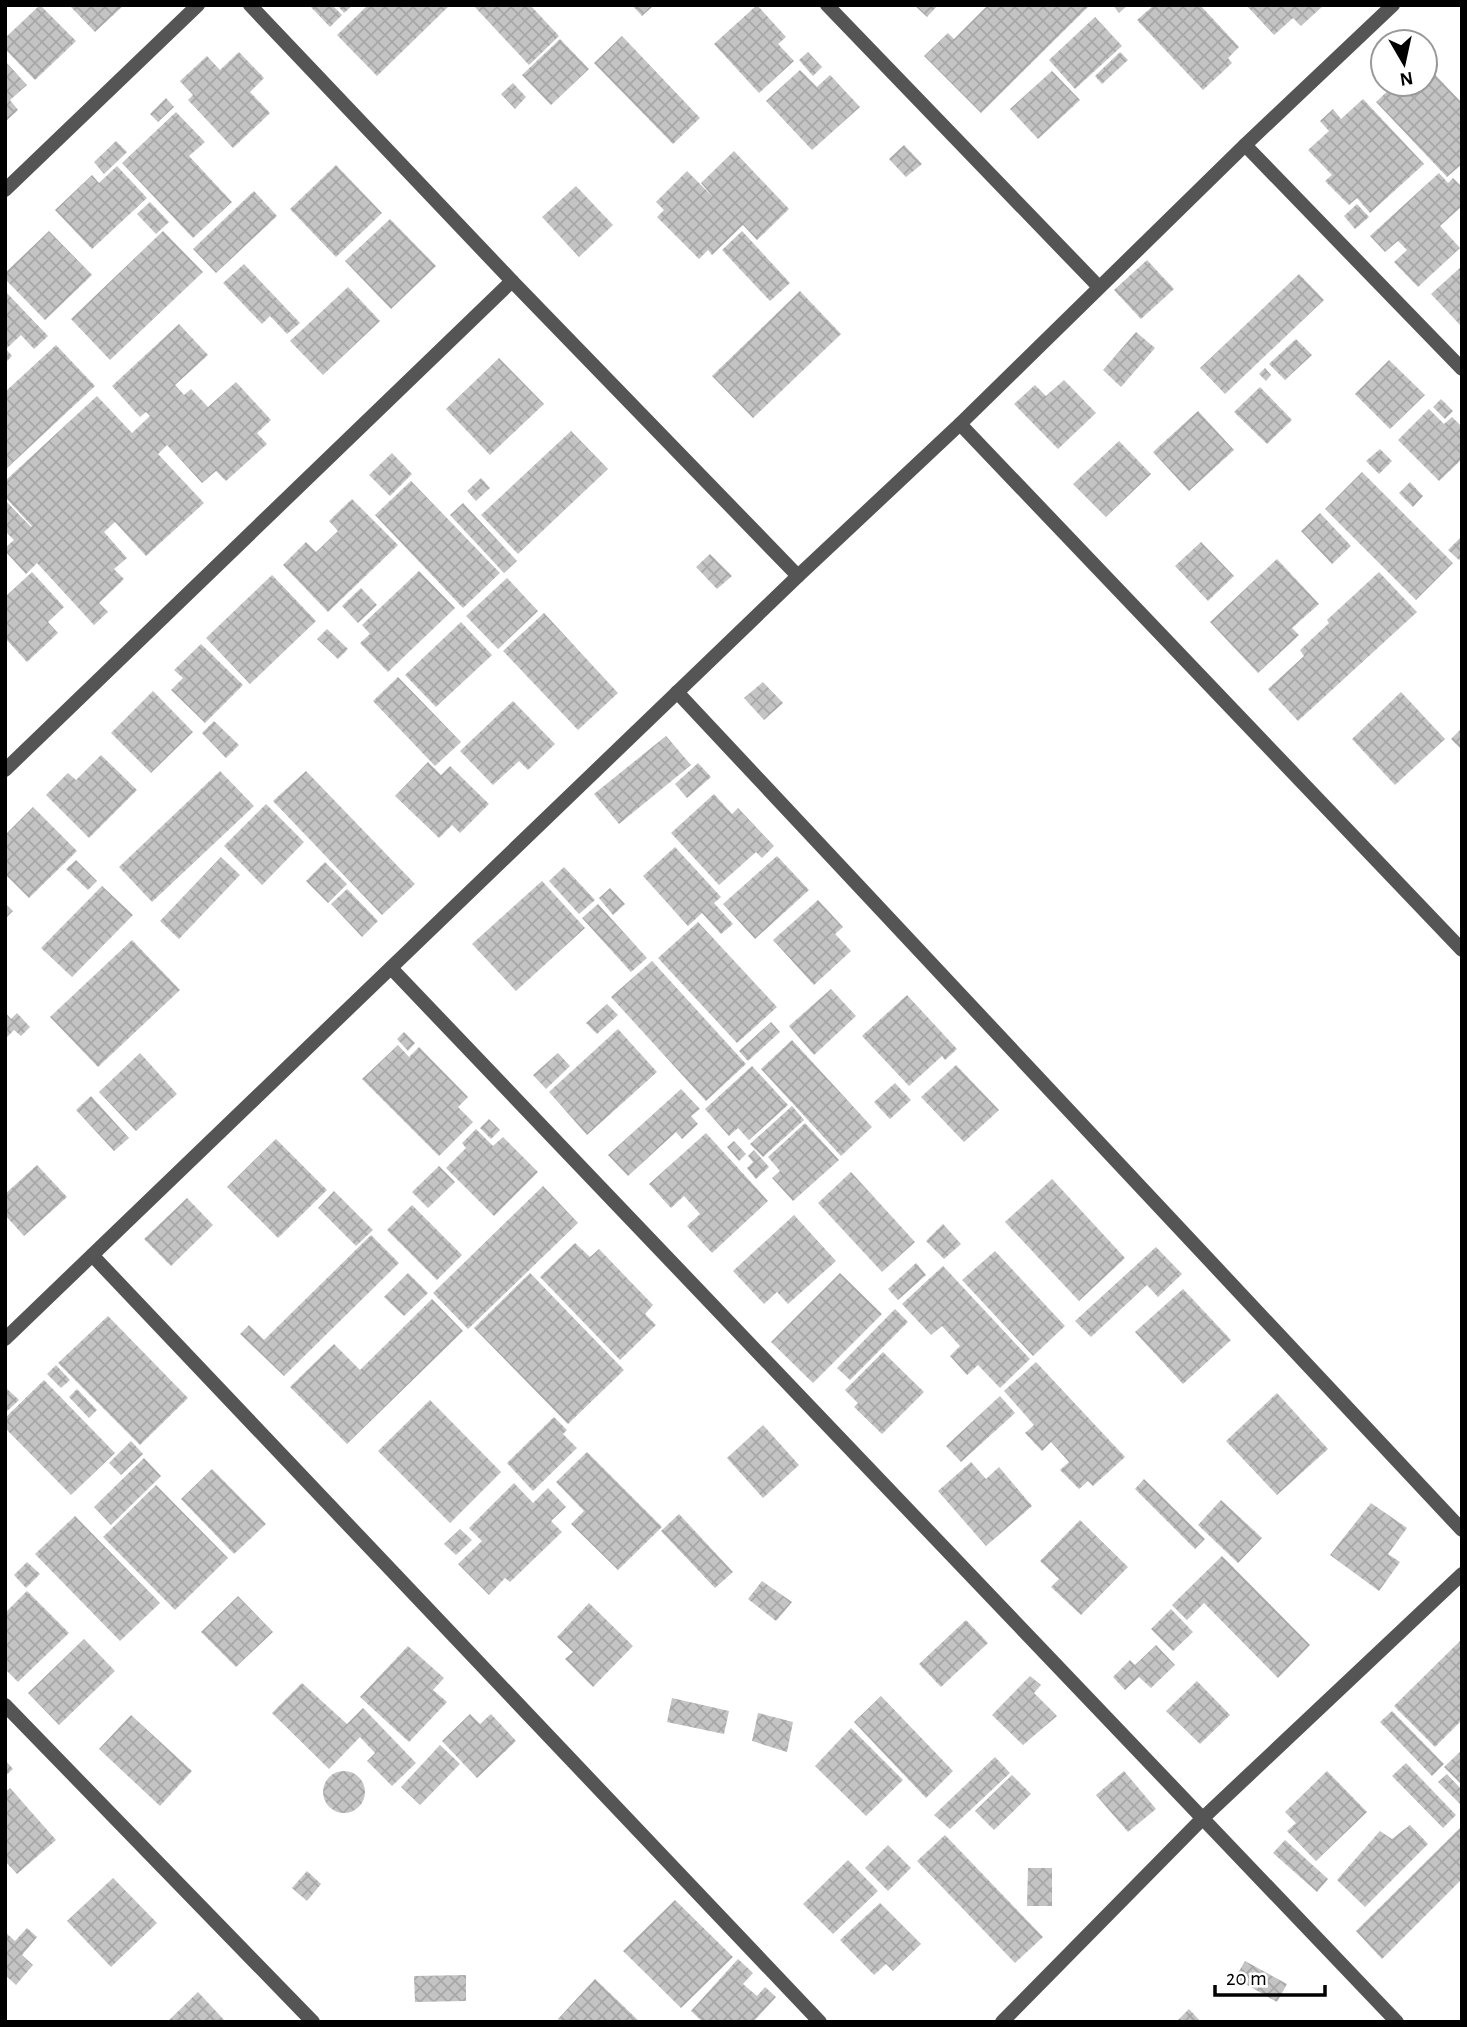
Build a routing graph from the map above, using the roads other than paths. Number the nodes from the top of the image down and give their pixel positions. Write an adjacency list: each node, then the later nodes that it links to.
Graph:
1 (198, 5): 6 (street)
2 (250, 5): 7 (street)
3 (827, 5): 8 (street)
4 (1393, 5): 5 (street)
5 (1245, 145): 8 (street); 9 (street)
6 (5, 190)
7 (512, 281): 11 (street); 13 (street)
8 (1098, 286): 10 (street)
9 (1462, 369)
10 (960, 424): 11 (street); 14 (street)
11 (798, 576): 12 (street)
12 (677, 692): 15 (street); 19 (street)
13 (5, 770)
14 (1462, 950)
15 (391, 968): 16 (street); 22 (street)
16 (93, 1256): 18 (street); 24 (street)
17 (5, 1318): 18 (street)
18 (10, 1334)
19 (1462, 1530)
20 (1462, 1574): 22 (street)
21 (5, 1705): 23 (street)
22 (1203, 1818): 25 (street); 26 (street)
23 (313, 2022)
24 (820, 2022)
25 (1002, 2022)
26 (1396, 2022)

